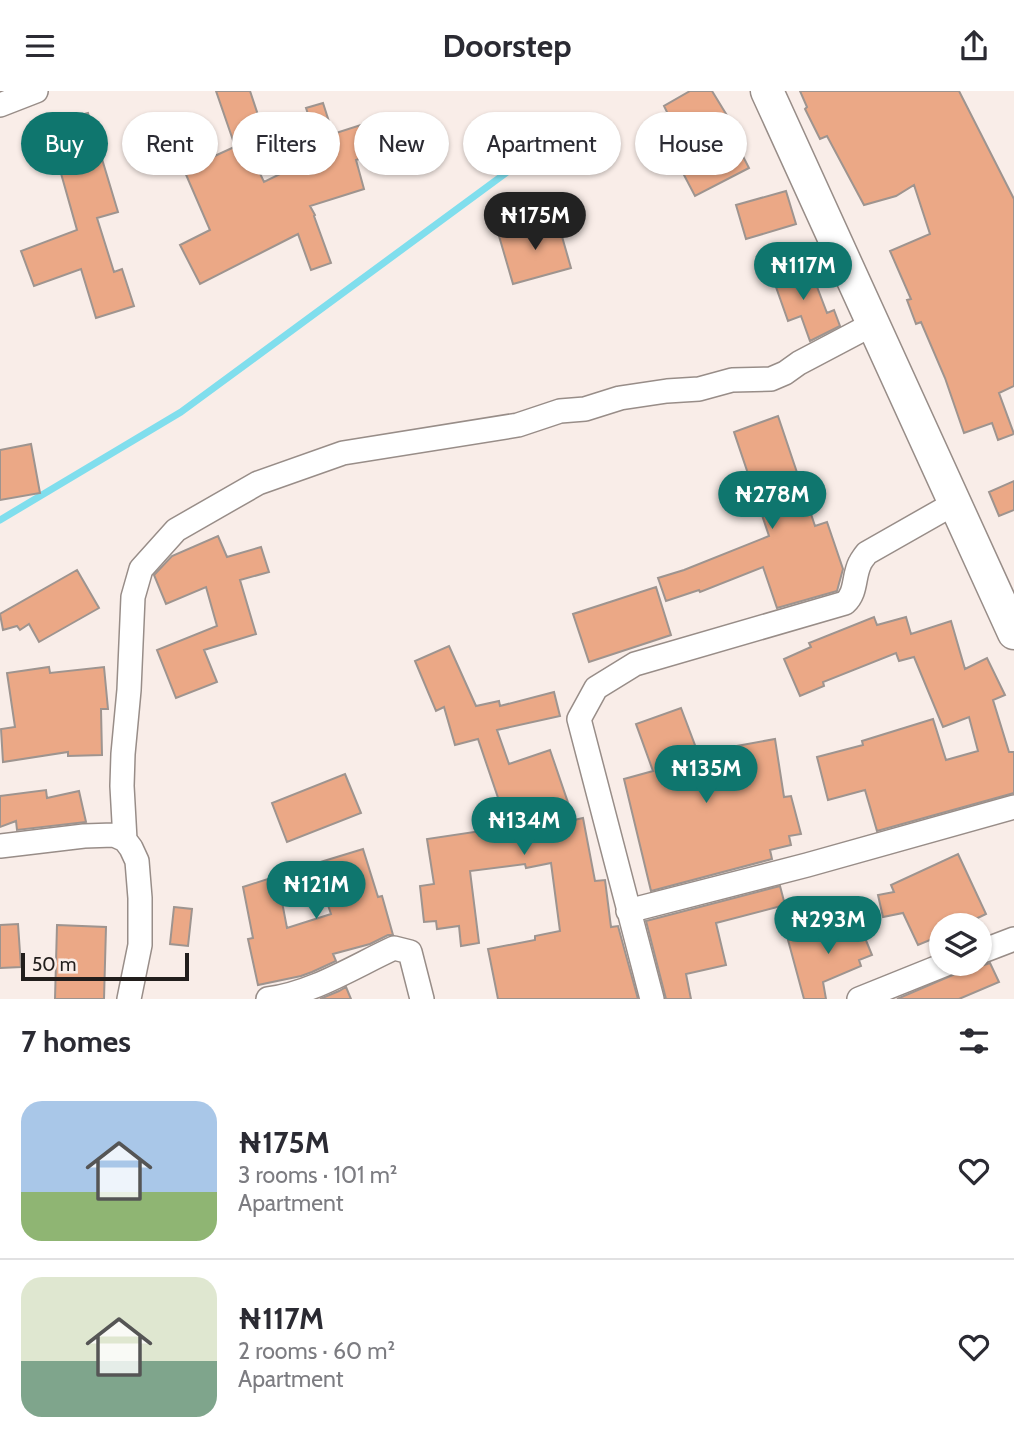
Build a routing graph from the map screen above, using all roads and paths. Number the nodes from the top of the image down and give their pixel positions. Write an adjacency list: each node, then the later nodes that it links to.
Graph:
1 (36, 91): 3 (street)
2 (767, 91): 4 (main road)
3 (0, 105)
4 (873, 324): 5 (main road); 8 (street)
5 (954, 503): 6 (main road); 10 (street)
6 (1014, 633)
7 (1014, 807): 10 (street)
8 (125, 840): 9 (street); 14 (street)
9 (0, 846)
10 (628, 911): 17 (street)
11 (1014, 939): 12 (street)
12 (992, 947)
13 (929, 971): 18 (street)
14 (129, 999)
15 (268, 999): 16 (street)
16 (422, 999)
17 (652, 999)
18 (859, 999)

